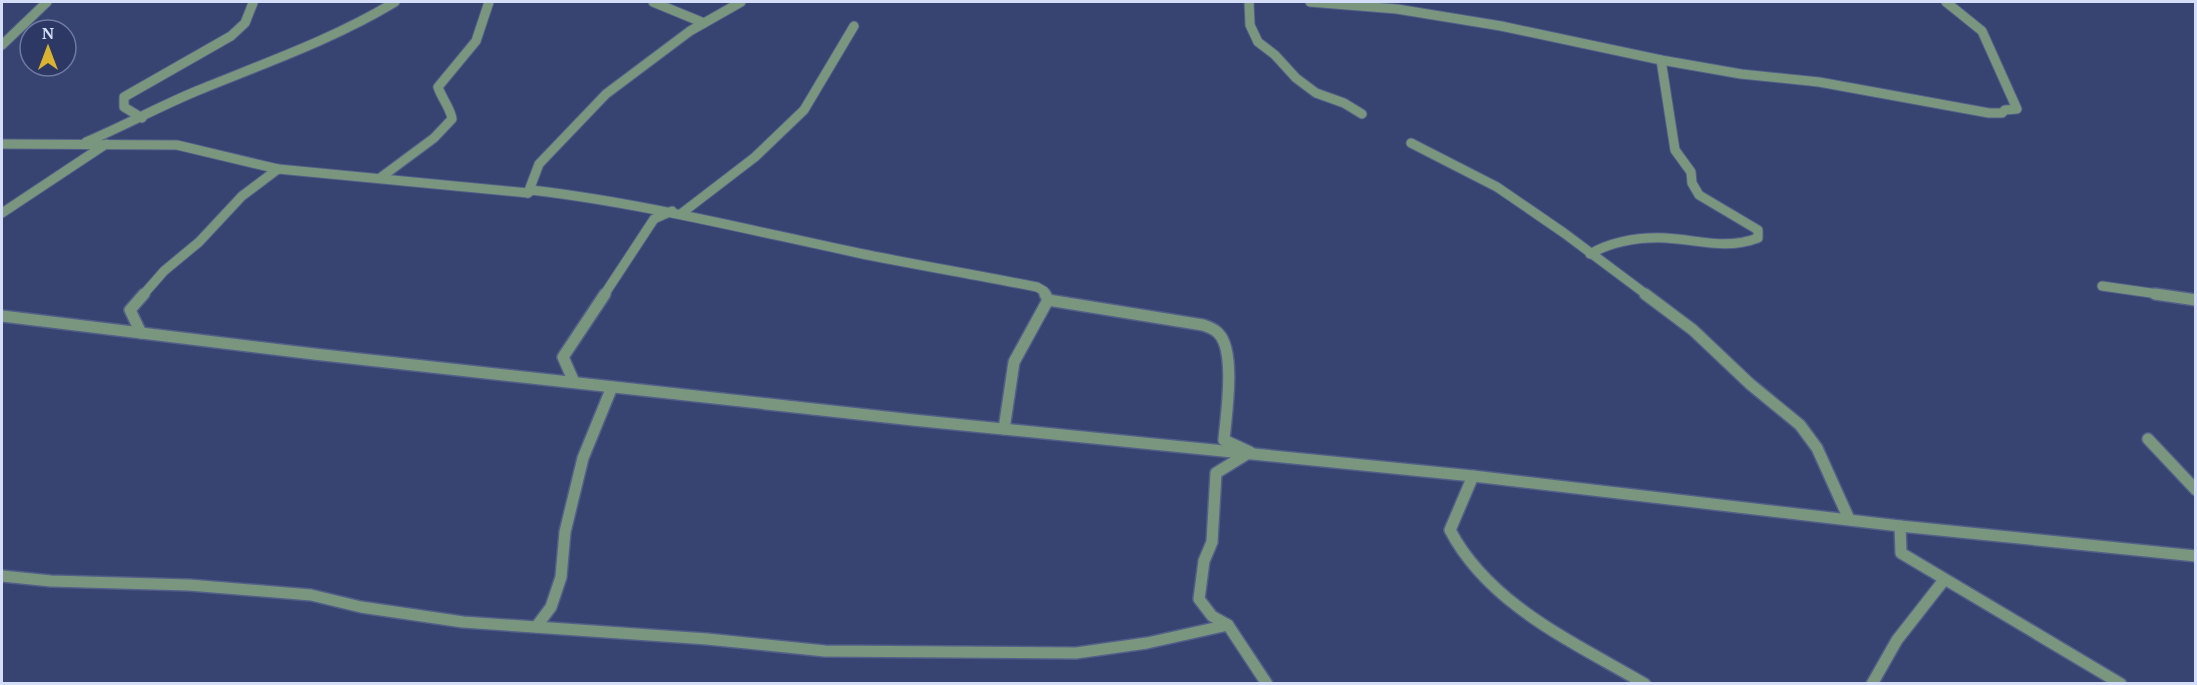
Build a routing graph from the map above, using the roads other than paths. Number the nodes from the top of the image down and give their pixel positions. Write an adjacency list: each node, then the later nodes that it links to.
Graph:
1 (46, 2): 12 (street)
2 (395, 2): 15 (street)
3 (489, 2): 21 (street)
4 (653, 2): 10 (street)
5 (741, 2): 10 (street)
6 (1249, 2): 14 (street)
7 (1310, 2): 13 (street)
8 (1946, 2): 13 (street)
9 (252, 3): 15 (street)
10 (704, 23): 22 (street)
11 (854, 26): 24 (street)
12 (2, 45)
13 (1661, 60): 27 (street)
14 (1362, 114)
15 (142, 118): 19 (street)
16 (1411, 143): 27 (street)
17 (2, 144): 19 (street)
18 (108, 144): 19 (street); 20 (street); 25 (street)
19 (78, 145)
20 (278, 169): 21 (street); 32 (street)
21 (380, 178): 22 (street)
22 (528, 193): 23 (street)
23 (654, 207): 24 (street); 26 (street)
24 (677, 212): 26 (street); 29 (street)
25 (2, 213)
26 (654, 219): 33 (street)
27 (1590, 254): 40 (street)
28 (2102, 286): 30 (street)
29 (1048, 300): 35 (street); 37 (street)
30 (2196, 300)
31 (2, 316): 32 (street)
32 (141, 333): 33 (street)
33 (574, 382): 34 (street)
34 (612, 387): 35 (street); 46 (street)
35 (1004, 429): 37 (street)
36 (2148, 440): 39 (street)
37 (1250, 453): 38 (street); 45 (street)
38 (1473, 476): 40 (street); 48 (street)
39 (2196, 490)
40 (1849, 519): 41 (street)
41 (1900, 526): 42 (street); 44 (street)
42 (2196, 556)
43 (2, 576): 46 (street)
44 (1944, 580): 49 (street); 50 (street)
45 (1228, 625): 46 (street); 47 (street)
46 (536, 627)
47 (1267, 684)
48 (1645, 684)
49 (1872, 684)
50 (2121, 684)

